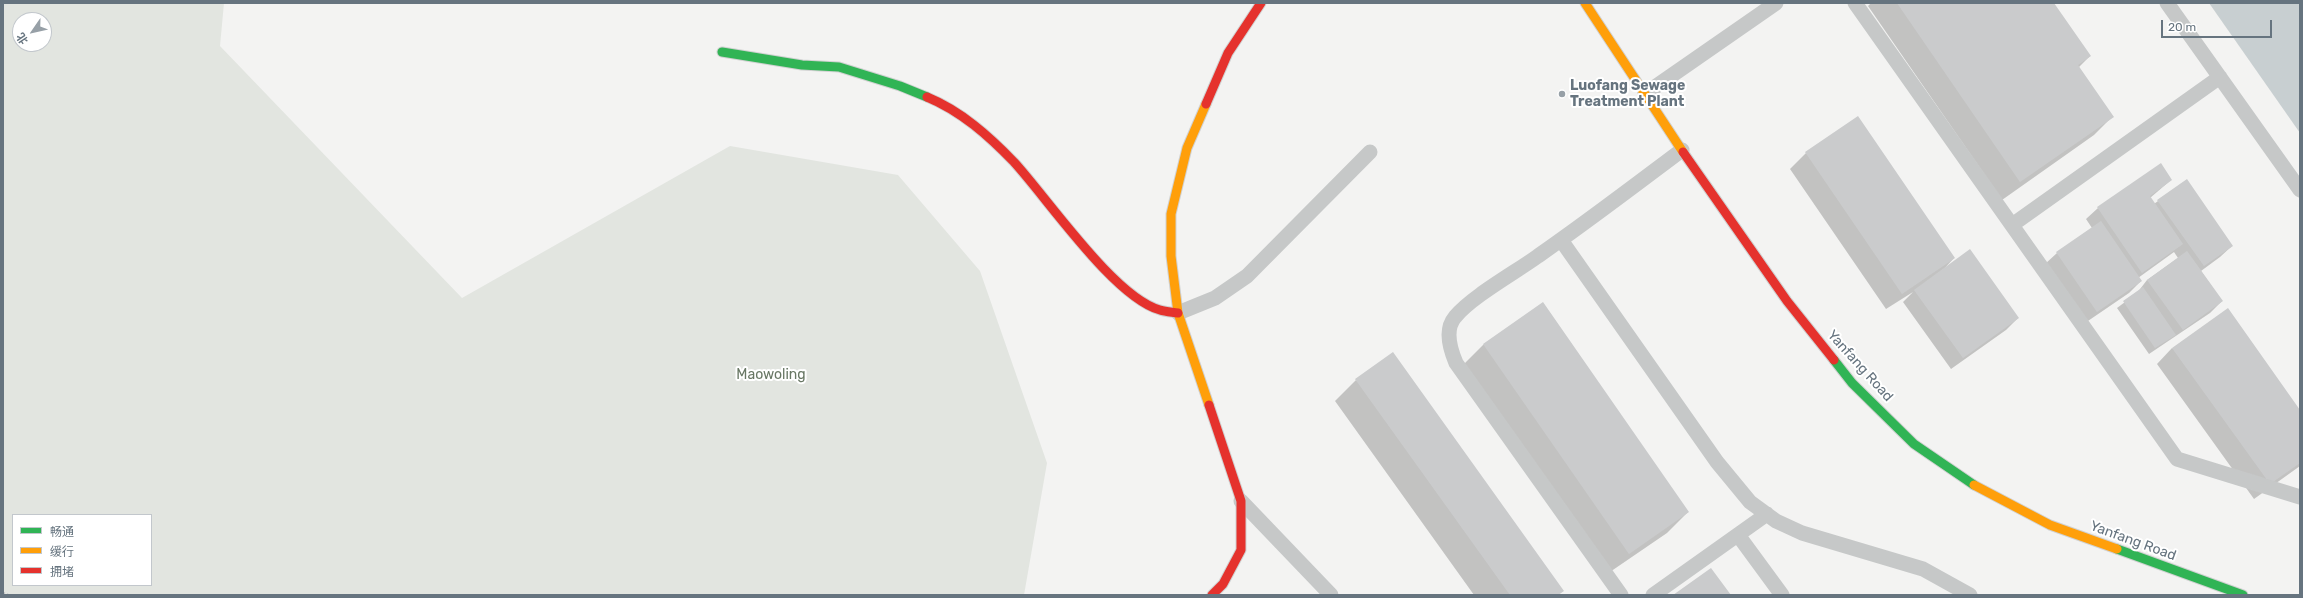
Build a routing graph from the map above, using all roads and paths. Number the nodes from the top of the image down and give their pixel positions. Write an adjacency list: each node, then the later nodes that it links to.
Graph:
1 (1261, 3): 14 (street)
2 (1585, 3): 8 (street, Yanfang Road)
3 (1776, 3): 8 (lane)
4 (1855, 3): 12 (lane)
5 (2167, 3): 7 (lane)
6 (722, 52): 14 (street)
7 (2220, 77): 11 (lane); 12 (lane)
8 (1645, 94): 9 (street, Yanfang Road)
9 (1682, 150): 13 (lane); 27 (street, Yanfang Road)
10 (1370, 152): 14 (lane)
11 (2300, 190)
12 (2012, 225): 15 (lane)
13 (1561, 240): 17 (lane); 23 (lane)
14 (1178, 313): 16 (street)
15 (2300, 497)
16 (1241, 501): 21 (street); 22 (lane)
17 (1767, 514): 18 (lane); 26 (lane)
18 (1738, 535): 24 (lane); 25 (lane)
19 (3, 593): 20 (path)
20 (8, 595)
21 (1212, 595)
22 (1331, 595)
23 (1621, 595)
24 (1653, 595)
25 (1782, 595)
26 (1970, 595)
27 (2243, 595)

